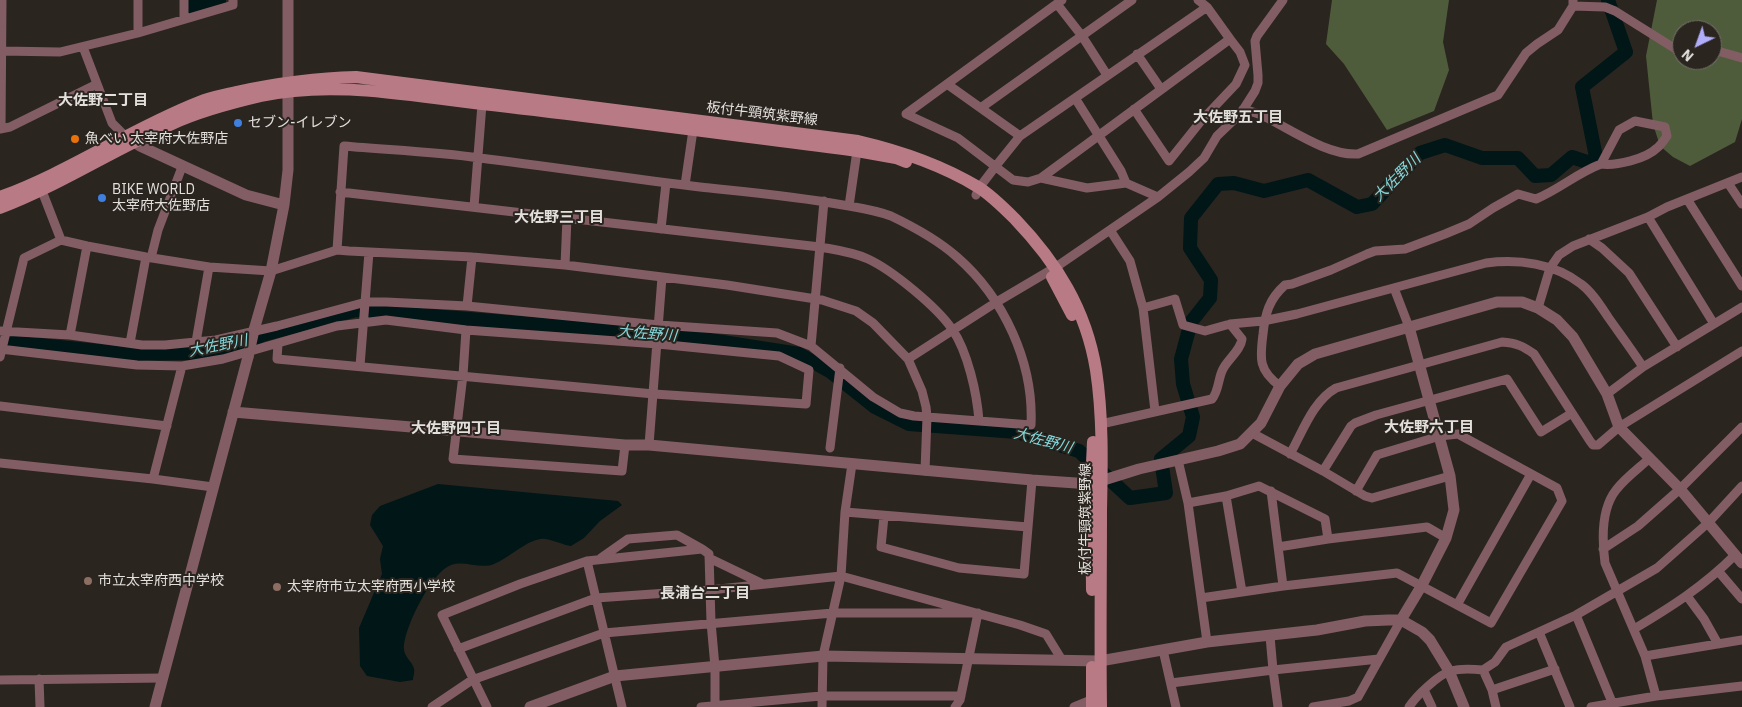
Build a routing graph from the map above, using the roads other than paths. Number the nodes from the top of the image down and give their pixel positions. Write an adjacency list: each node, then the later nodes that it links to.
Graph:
1 (2, 0): 18 (street)
2 (138, 0): 13 (street)
3 (184, 0): 12 (street)
4 (233, 0): 12 (street)
5 (288, 0): 25 (street)
6 (1132, 0): 14 (street)
7 (1198, 0): 11 (street)
8 (1283, 0): 30 (street)
9 (1060, 2): 14 (street); 24 (street)
10 (1573, 3): 17 (street); 30 (street)
11 (1207, 7): 15 (street); 20 (street)
12 (184, 19): 13 (street)
13 (138, 33): 16 (street)
14 (1082, 36): 22 (street); 29 (street)
15 (1230, 40): 26 (street); 31 (street)
16 (83, 46): 18 (street); 23 (street)
17 (1672, 46)
18 (2, 51): 32 (street)
19 (1722, 52): 21 (street)
20 (1137, 54): 22 (street); 26 (street)
21 (1742, 58)
22 (1107, 75): 27 (street)
23 (97, 84): 32 (street); 36 (street)
24 (947, 84): 29 (street); 41 (street)
25 (288, 86): 28 (main road, 板付牛頸筑紫野線); 36 (main road, 板付牛頸筑紫野線); 50 (main road, 板付牛頸筑紫野線); 56 (street)
26 (1161, 89): 31 (street)
27 (1076, 98): 34 (street); 35 (street)
28 (482, 104): 33 (main road, 板付牛頸筑紫野線); 38 (street)
29 (982, 107): 35 (street)
30 (1243, 109): 52 (street)
31 (1134, 110): 34 (street)
32 (1, 129)
33 (693, 130): 37 (main road, 板付牛頸筑紫野線); 47 (street)
34 (1099, 135): 43 (street); 45 (street)
35 (1020, 136): 41 (street)
36 (130, 139): 40 (street); 48 (main road, 板付牛頸筑紫野線); 51 (main road, 板付牛頸筑紫野線)
37 (857, 151): 50 (main road, 板付牛頸筑紫野線); 57 (street)
38 (478, 157): 44 (street); 49 (street); 58 (street)
39 (1601, 164): 39 (street); 87 (street)
40 (182, 167): 56 (street); 70 (street)
41 (995, 167): 43 (street); 50 (street)
42 (1742, 177): 46 (street)
43 (1041, 178): 45 (street)
44 (666, 183): 47 (street); 62 (street)
45 (1126, 183): 52 (street)
46 (1728, 183): 53 (street); 55 (street)
47 (685, 185): 54 (street)
48 (42, 191): 59 (main road, 板付牛頸筑紫野線); 65 (street)
49 (340, 192): 58 (street); 68 (street)
50 (978, 192): 75 (main road, 板付牛頸筑紫野線)
51 (0, 196)
52 (1158, 197): 63 (street)
53 (1687, 199): 60 (street); 78 (street)
54 (824, 201): 57 (street); 67 (street)
55 (1742, 204)
56 (284, 206): 76 (street)
57 (849, 206): 82 (street)
58 (474, 207): 61 (street)
59 (0, 208)
60 (1648, 217): 64 (street); 90 (street)
61 (567, 218): 62 (street); 72 (street)
62 (661, 229): 67 (street)
63 (1110, 230): 75 (street); 85 (street)
64 (1589, 239): 74 (street); 103 (street)
65 (61, 240): 66 (street); 96 (street)
66 (87, 246): 70 (street); 97 (street)
67 (820, 247): 80 (street); 95 (street)
68 (337, 250): 69 (street); 76 (street)
69 (369, 252): 71 (street); 81 (street)
70 (148, 258): 73 (street); 99 (street)
71 (472, 258): 72 (street); 83 (street)
72 (565, 265): 77 (street)
73 (209, 267): 76 (street); 98 (street)
74 (1550, 268): 79 (street); 86 (street); 110 (street)
75 (1052, 269): 82 (street); 123 (main road, 板付牛頸筑紫野線); 144 (main road, 板付牛頸筑紫野線)
76 (272, 271): 93 (street)
77 (662, 277): 80 (street); 91 (street)
78 (1742, 286)
79 (1394, 288): 87 (street); 92 (street)
80 (815, 299): 102 (street); 106 (street)
81 (366, 302): 83 (street); 88 (street); 93 (street)
82 (995, 303): 95 (street); 122 (street)
83 (467, 306): 91 (street)
84 (1742, 307): 90 (street)
85 (1143, 308): 89 (street); 118 (street)
86 (1538, 308): 92 (street); 115 (street)
87 (1263, 321): 89 (street); 113 (street)
88 (364, 322): 94 (street); 100 (street); 109 (street)
89 (1230, 324): 118 (street)
90 (1714, 324): 103 (street)
91 (659, 325): 101 (street); 102 (street)
92 (1408, 327): 107 (street); 113 (street)
93 (254, 330): 98 (street); 119 (street, bridge)
94 (466, 330): 101 (street); 112 (street)
95 (953, 330): 106 (street); 122 (street)
96 (3, 331): 97 (street); 105 (street)
97 (70, 335): 99 (street)
98 (196, 342): 99 (street)
99 (130, 343)
100 (278, 344): 108 (street); 109 (street)
101 (658, 344): 114 (street); 114 (street)
102 (811, 346): 111 (street)
103 (1677, 347): 110 (street)
104 (1742, 350): 125 (street)
105 (1, 352): 108 (street)
106 (908, 359): 121 (street)
107 (1419, 364): 116 (street); 120 (street); 133 (street)
108 (182, 366): 124 (street)
109 (360, 366): 112 (street)
110 (1643, 367): 115 (street)
111 (840, 368): 121 (street); 132 (street)
112 (463, 375): 114 (street); 126 (street)
113 (1280, 386): 128 (street)
114 (654, 394): 131 (street)
115 (1607, 394): 125 (street)
116 (1430, 401): 120 (street); 129 (street); 139 (street)
117 (0, 406): 124 (street)
118 (1155, 411): 123 (street)
119 (233, 412): 126 (street); 145 (street)
120 (1572, 413): 125 (street)
121 (927, 417): 122 (street); 138 (street)
122 (979, 421)
123 (1101, 424): 144 (main road, 板付牛頸筑紫野線)
124 (166, 426): 142 (street)
125 (1619, 427): 134 (street)
126 (457, 431): 130 (street); 130 (street)
127 (1741, 431): 146 (street)
128 (1252, 434): 133 (street); 135 (street)
129 (1440, 436): 140 (street); 141 (street); 149 (street)
130 (625, 445): 131 (street)
131 (649, 445): 137 (street)
132 (830, 448)
133 (1290, 454): 139 (street)
134 (1650, 458): 146 (street); 160 (street)
135 (1176, 460): 144 (street); 151 (street)
136 (0, 463): 142 (street)
137 (852, 464): 138 (street); 152 (street)
138 (925, 471): 143 (street)
139 (1323, 471): 149 (street)
140 (1531, 474): 177 (street); 177 (street)
141 (1450, 476): 149 (street); 156 (street)
142 (153, 479): 145 (street)
143 (1032, 480): 144 (street); 155 (street)
144 (1096, 483): 196 (main road, 板付牛頸筑紫野線)
145 (213, 487): 204 (street)
146 (1680, 489): 154 (street); 160 (street)
147 (1741, 490): 154 (street)
148 (1271, 491): 150 (street); 157 (street); 158 (street)
149 (1356, 491)
150 (1226, 496): 151 (street); 172 (street)
151 (1188, 503): 175 (street)
152 (845, 512): 153 (street); 166 (street)
153 (884, 516): 155 (street); 155 (street)
154 (1709, 522): 162 (street); 171 (street)
155 (1028, 527)
156 (1446, 538): 157 (street); 168 (street)
157 (1328, 539): 158 (street)
158 (1278, 547): 169 (street)
159 (702, 549): 161 (street); 164 (street); 164 (street)
160 (1603, 549): 171 (street)
161 (709, 558): 167 (street); 170 (street)
162 (1739, 559): 165 (street)
163 (587, 560): 164 (street); 174 (street); 190 (street)
164 (599, 560)
165 (1719, 572): 173 (street); 176 (street)
166 (841, 576): 167 (street); 178 (street); 179 (street)
167 (764, 584): 170 (street)
168 (1422, 585): 169 (street); 177 (street); 181 (street)
169 (1283, 586): 172 (street)
170 (710, 590): 174 (street); 182 (street)
171 (1618, 591): 180 (street); 183 (street)
172 (1242, 592): 175 (street)
173 (1687, 596): 183 (street); 189 (street)
174 (596, 598): 184 (street); 190 (street)
175 (1201, 598): 188 (street)
176 (1742, 598)
177 (1457, 605)
178 (833, 613): 179 (street); 182 (street); 192 (street)
179 (978, 613): 194 (street); 195 (street)
180 (1576, 615): 185 (street); 216 (street)
181 (1401, 620): 186 (street); 197 (street); 202 (street)
182 (711, 622): 184 (street); 198 (street)
183 (1634, 629): 193 (street)
184 (604, 632): 203 (street); 207 (street)
185 (1538, 632): 199 (street); 201 (street)
186 (1270, 636): 188 (street); 200 (street)
187 (1742, 640): 189 (street)
188 (1207, 642): 191 (street)
189 (1718, 644): 193 (street)
190 (458, 649): 207 (street)
191 (1163, 650): 196 (street); 208 (street)
192 (823, 656): 194 (street); 198 (street); 212 (street)
193 (1645, 656): 214 (street)
194 (967, 659): 195 (street); 213 (street)
195 (1062, 660): 196 (street)
196 (1096, 660): 215 (main road, 板付牛頸筑紫野線)
197 (1380, 660): 200 (street); 230 (street)
198 (715, 667): 203 (street); 217 (street)
199 (1555, 669): 211 (street); 235 (street)
200 (1273, 670): 208 (street); 229 (street)
201 (1483, 670): 202 (street); 211 (street)
202 (1450, 671): 210 (street); 233 (street)
203 (615, 676): 222 (street); 223 (street)
204 (163, 678): 205 (street); 219 (street)
205 (40, 679): 206 (street); 218 (street)
206 (0, 680)
207 (472, 680): 220 (street); 221 (street)
208 (1171, 683): 228 (street)
209 (1742, 686): 214 (street)
210 (1424, 690): 231 (street); 232 (street)
211 (1492, 690): 234 (street)
212 (821, 696): 213 (street); 217 (street); 225 (street)
213 (961, 696): 226 (street)
214 (1656, 696): 216 (street)
215 (1095, 705): 227 (street)
216 (1614, 705): 236 (street)
217 (716, 706): 224 (street)
218 (40, 707)
219 (155, 707)
220 (432, 707)
221 (487, 707)
222 (530, 707)
223 (622, 707)
224 (701, 707)
225 (822, 707)
226 (955, 707)
227 (1074, 707)
228 (1176, 707)
229 (1278, 707)
230 (1314, 707)
231 (1409, 707)
232 (1432, 707)
233 (1464, 707)
234 (1496, 707)
235 (1570, 707)
236 (1591, 707)

